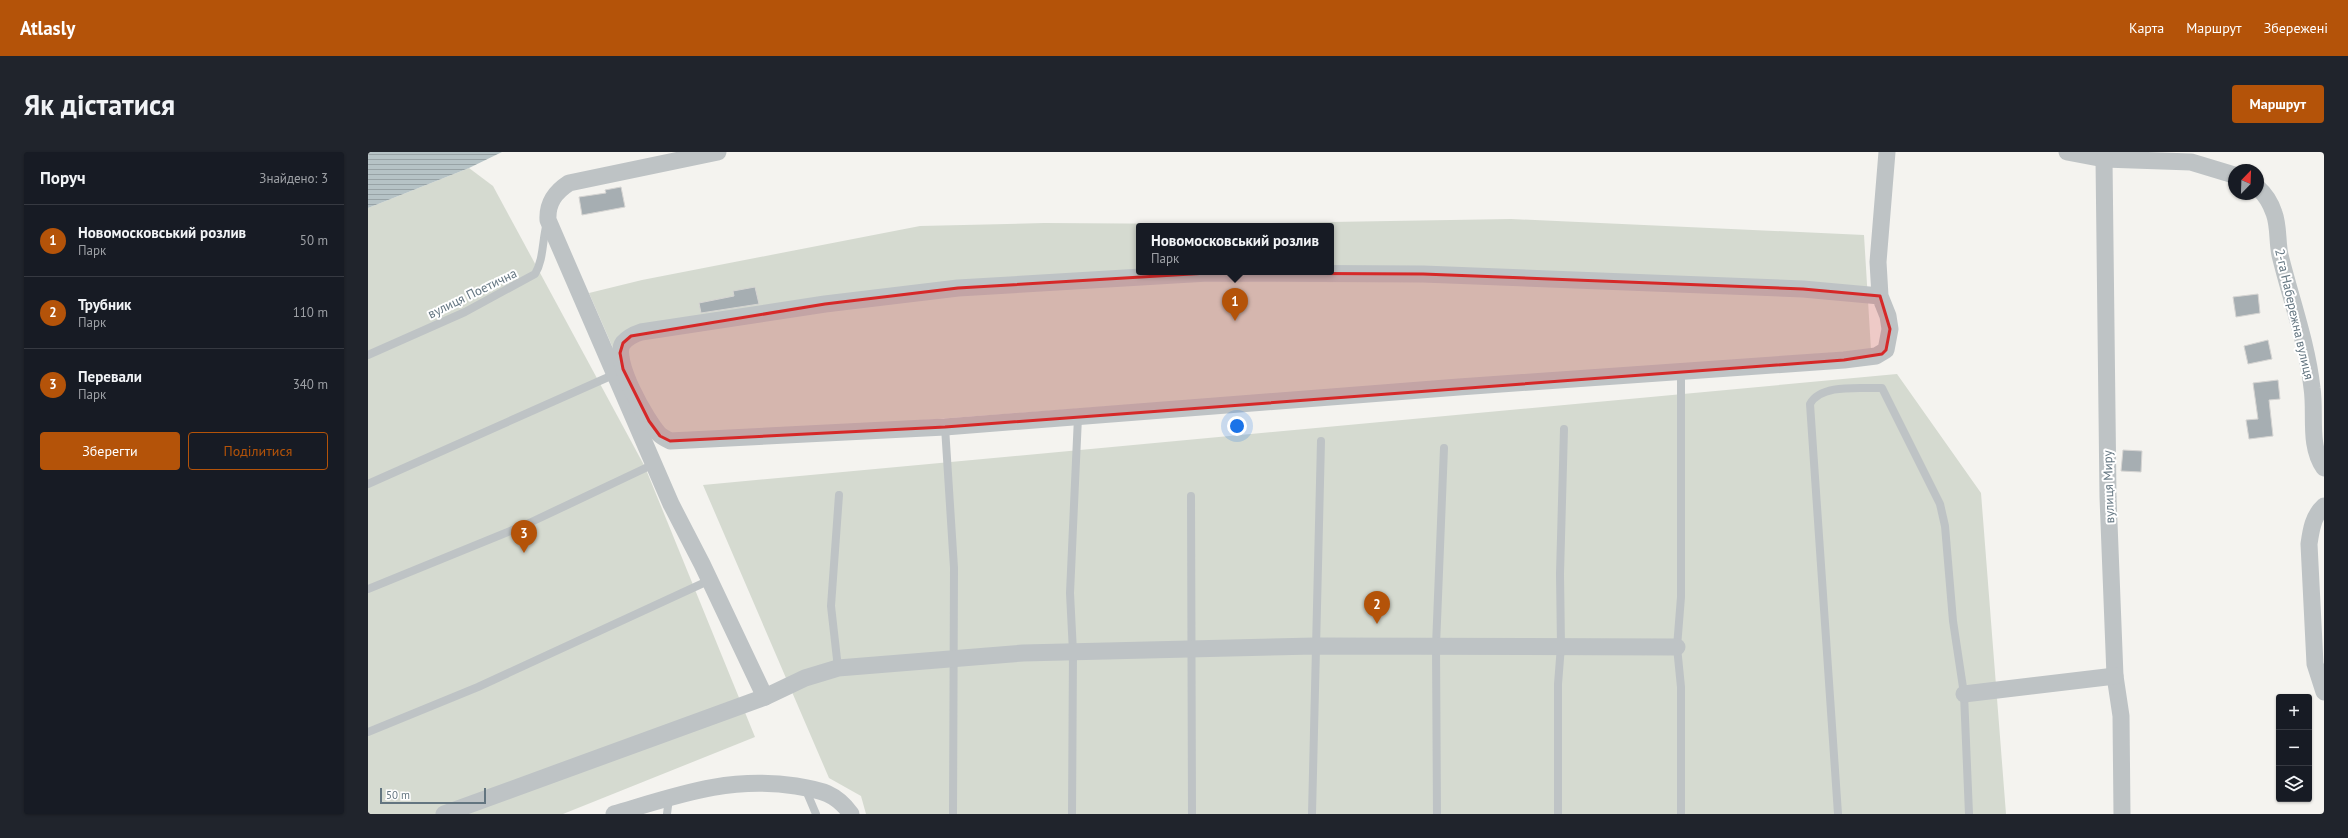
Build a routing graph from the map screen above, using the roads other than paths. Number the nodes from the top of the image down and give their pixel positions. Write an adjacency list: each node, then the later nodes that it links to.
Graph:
1 (718, 152): 7 (street)
2 (1886, 152): 10 (street)
3 (2067, 152): 4 (street)
4 (2104, 159): 5 (street); 35 (street, вулиця Миру)
5 (2228, 173)
6 (2264, 193): 20 (street, 2-га Набережна вулиця)
7 (547, 215): 11 (lane, вулиця Поетична); 13 (street)
8 (1334, 274): 10 (street)
9 (1175, 275): 15 (street)
10 (1880, 296): 12 (street)
11 (368, 355)
12 (1681, 371): 14 (street); 30 (lane)
13 (613, 375): 19 (street); 21 (lane)
14 (1078, 417): 15 (street); 32 (lane)
15 (945, 427): 33 (lane)
16 (1564, 429): 29 (lane)
17 (1321, 441): 27 (lane)
18 (1444, 448): 28 (lane)
19 (654, 464): 25 (street); 26 (lane)
20 (2324, 468)
21 (368, 484)
22 (839, 495): 34 (lane)
23 (1191, 496): 31 (lane)
24 (2324, 506): 36 (street)
25 (710, 580): 38 (street); 39 (lane)
26 (368, 589)
27 (1315, 646): 28 (street); 31 (street); 49 (lane)
28 (1436, 646): 29 (street); 50 (lane)
29 (1561, 646): 30 (street); 51 (lane)
30 (1677, 647): 52 (lane)
31 (1192, 648): 32 (street); 48 (lane)
32 (1073, 652): 33 (street); 47 (lane)
33 (954, 658): 34 (street); 46 (lane)
34 (838, 668): 38 (street)
35 (2115, 676): 37 (street); 55 (street, вулиця Миру)
36 (2324, 692)
37 (1964, 694): 53 (lane); 54 (lane)
38 (765, 697): 42 (street)
39 (368, 732)
40 (804, 788): 41 (street); 44 (lane); 45 (street)
41 (668, 806): 43 (street)
42 (444, 814)
43 (614, 814)
44 (816, 814)
45 (851, 814)
46 (953, 814)
47 (1072, 814)
48 (1192, 814)
49 (1312, 814)
50 (1436, 814)
51 (1558, 814)
52 (1681, 814)
53 (1838, 814)
54 (1969, 814)
55 (2122, 814)

